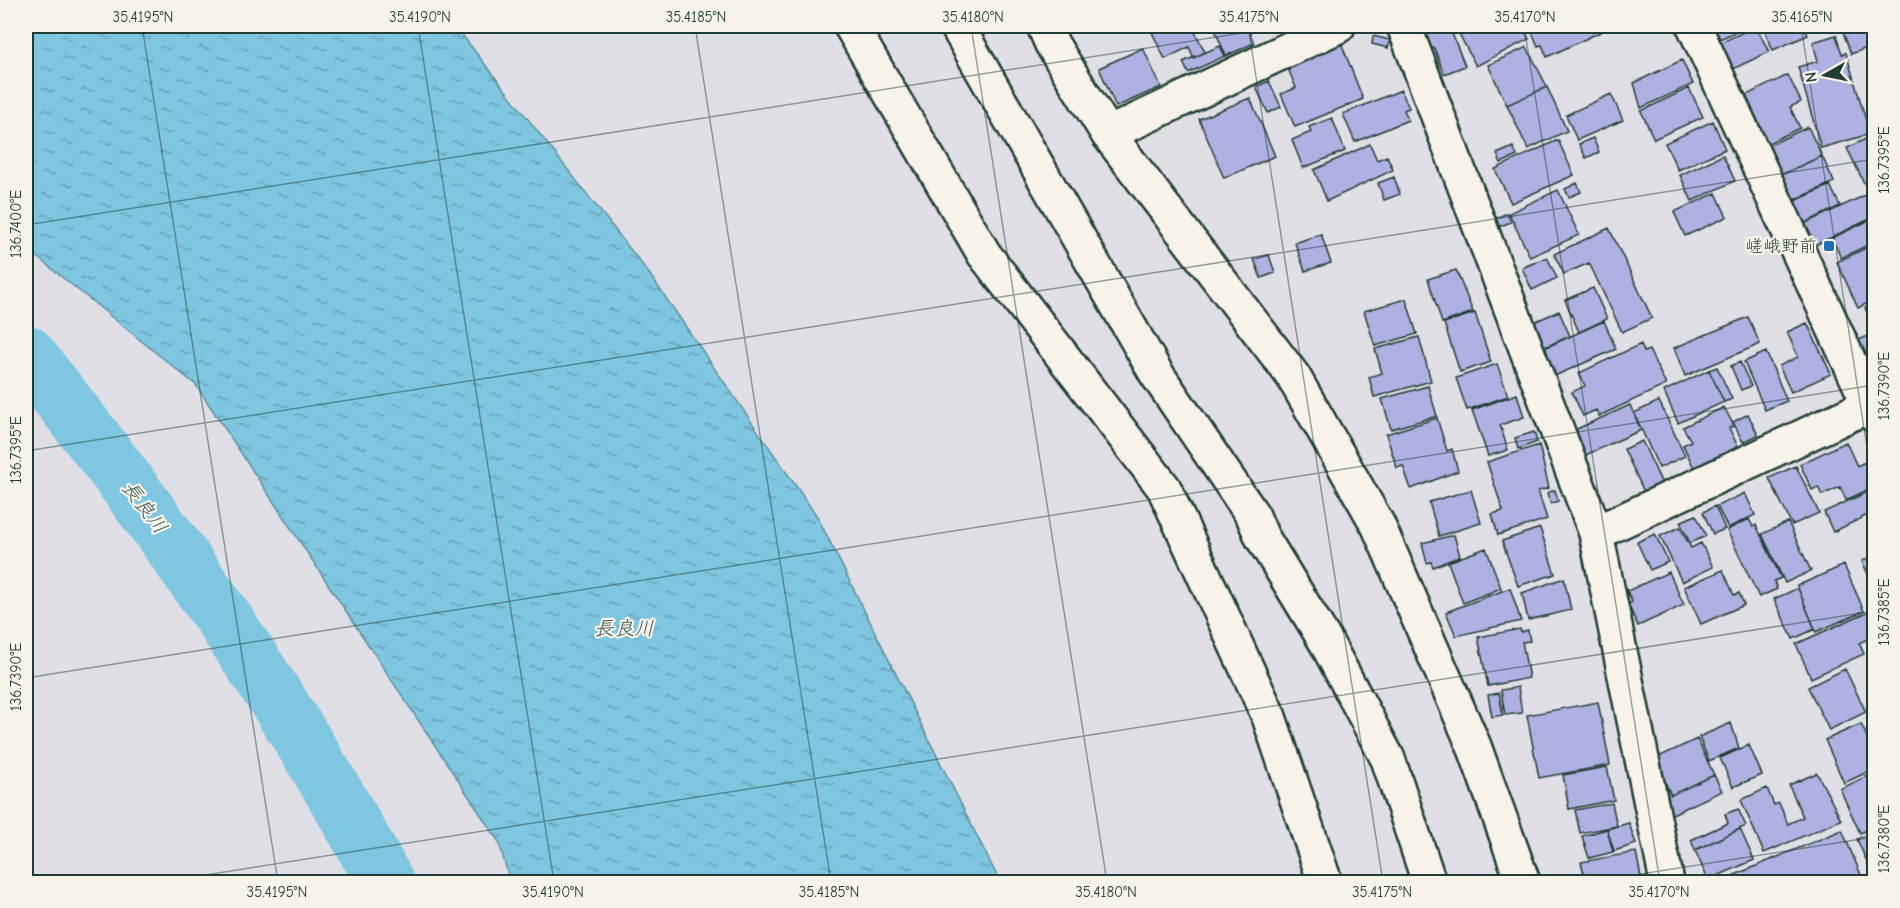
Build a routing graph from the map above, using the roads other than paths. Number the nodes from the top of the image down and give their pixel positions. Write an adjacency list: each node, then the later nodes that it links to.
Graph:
1 (851, 26): 10 (street)
2 (957, 26): 11 (street)
3 (1044, 26): 7 (street)
4 (1338, 26): 7 (street)
5 (1404, 26): 9 (street)
6 (1694, 26): 8 (street)
7 (1108, 134): 12 (street)
8 (1873, 408): 9 (street)
9 (1596, 533): 13 (street)
10 (1325, 882)
11 (1429, 882)
12 (1523, 882)
13 (1667, 882)

